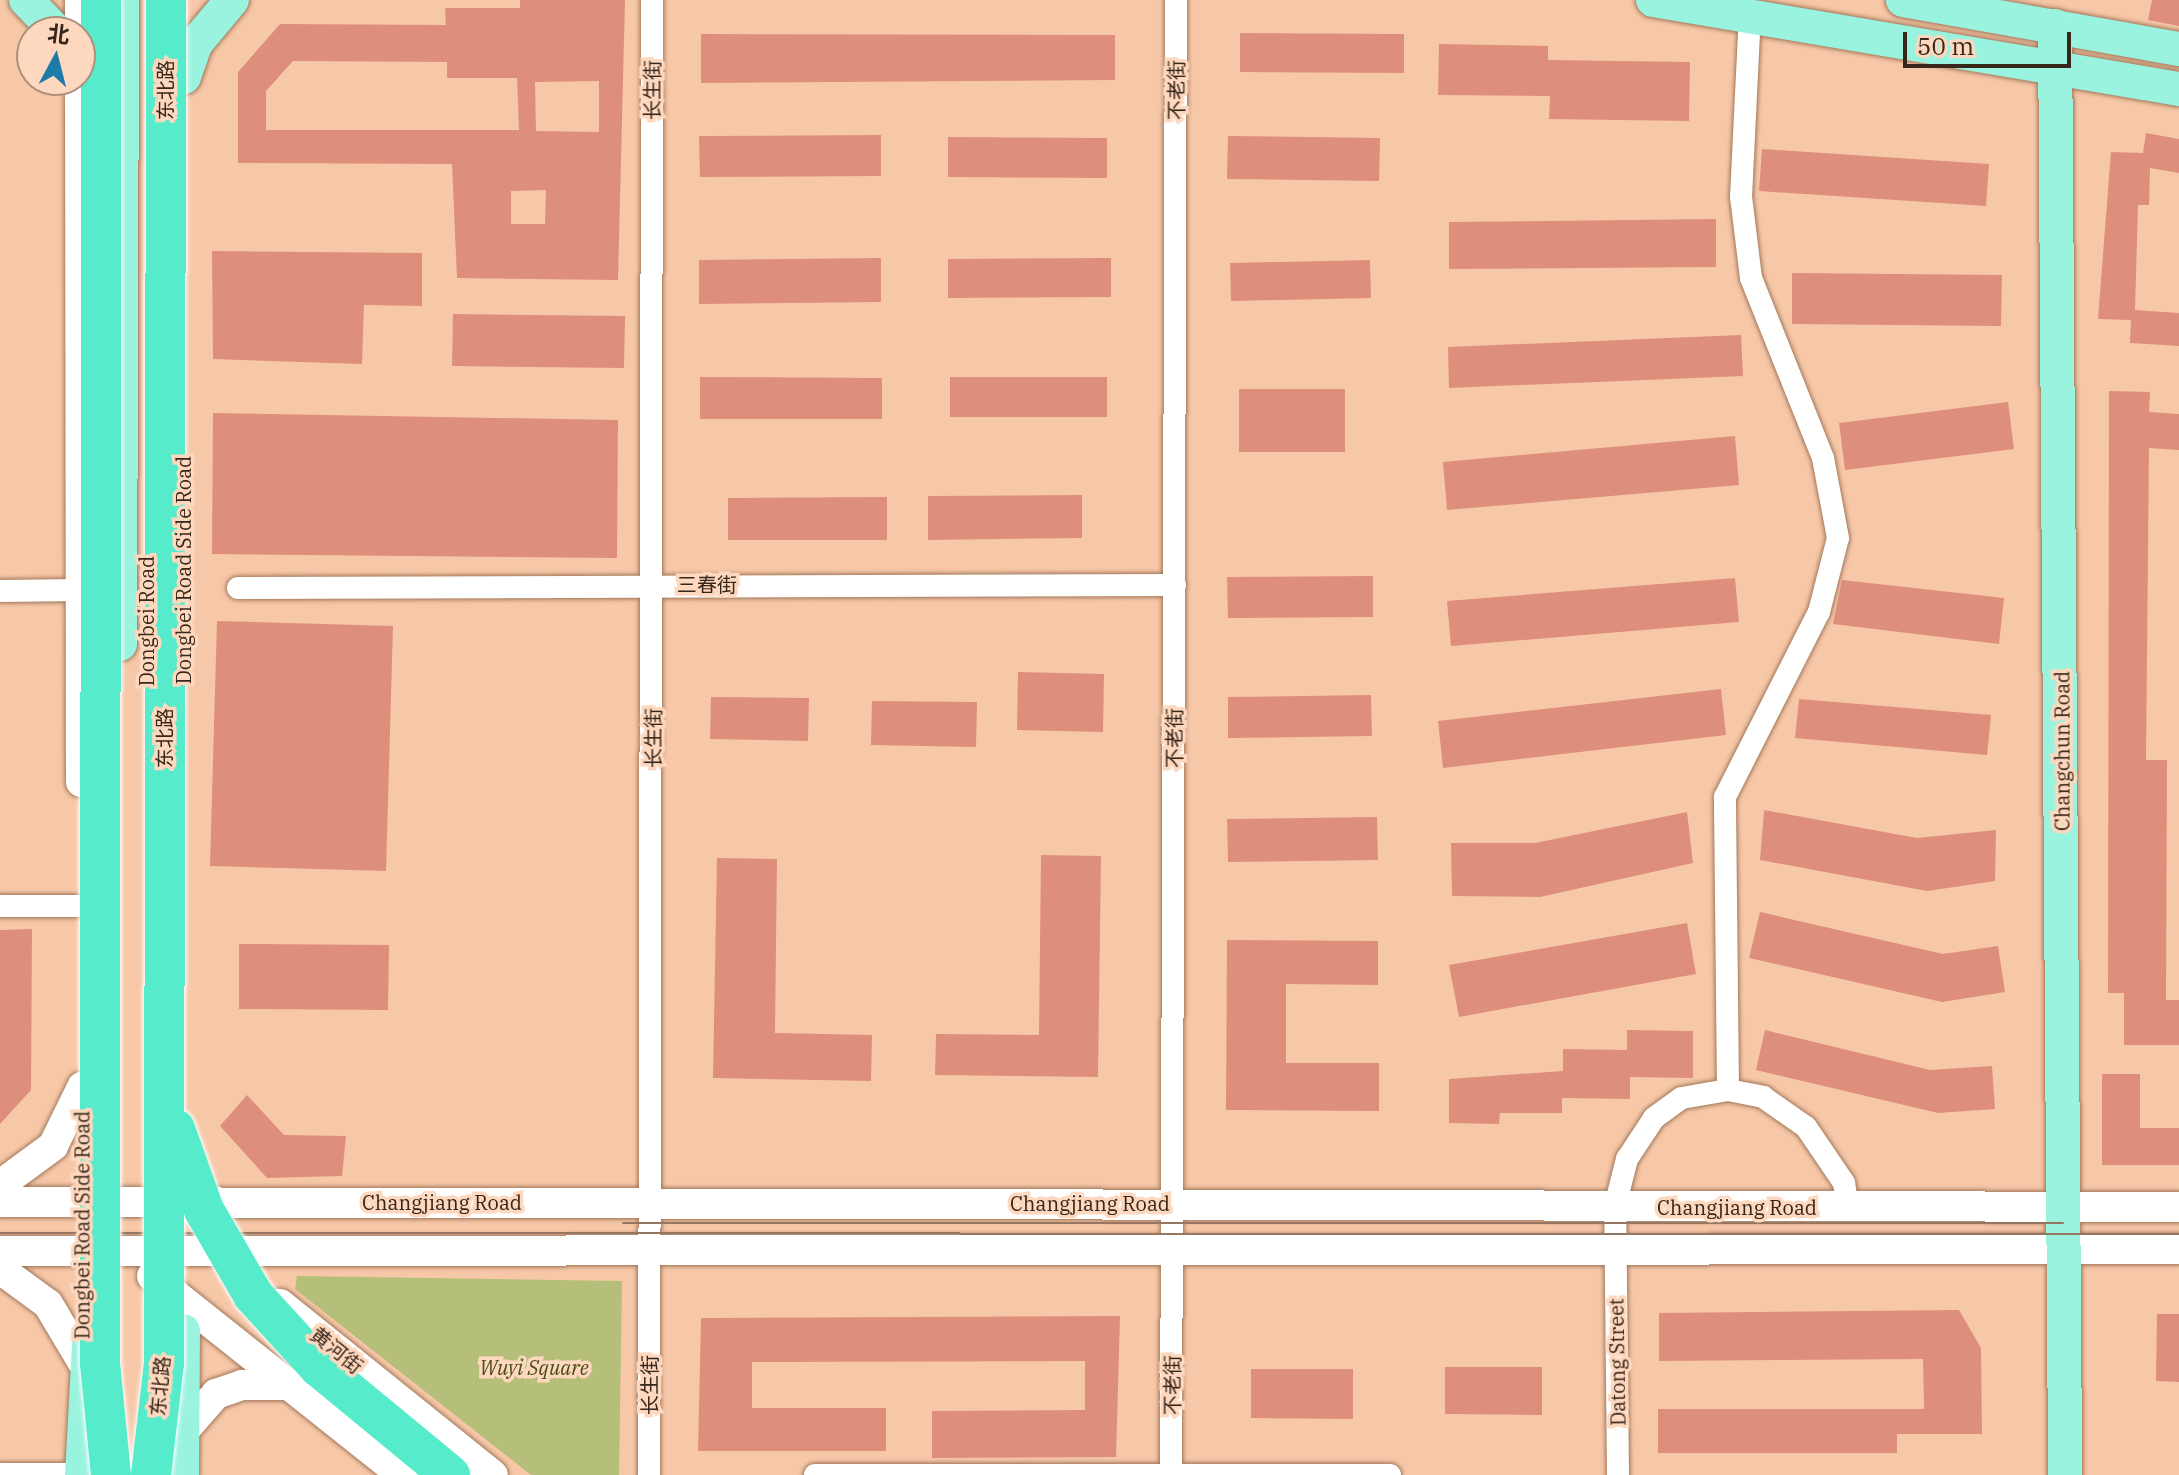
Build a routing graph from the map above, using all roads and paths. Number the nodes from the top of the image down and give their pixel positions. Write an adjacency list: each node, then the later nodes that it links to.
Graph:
1 (26, 0): 12 (main road)
2 (122, 0): 17 (main road, Dongbei Road)
3 (146, 0): 22 (main road, Dongbei Road)
4 (166, 0): 36 (highway, 东北路, bridge)
5 (184, 0): 18 (main road, Dongbei Road Side Road)
6 (232, 0): 18 (main road)
7 (652, 0): 26 (street, 长生街)
8 (1176, 0): 27 (street, 不老街)
9 (1653, 0): 11 (main road)
10 (1903, 0): 13 (main road)
11 (1750, 15): 16 (main road); 38 (street)
12 (76, 16)
13 (2055, 26): 15 (main road); 16 (main road, Changchun Road)
14 (96, 40): 17 (main road)
15 (2179, 49)
16 (2057, 68): 19 (main road); 46 (main road, Changchun Road)
17 (122, 75): 22 (main road, Dongbei Road)
18 (184, 77): 24 (main road, Dongbei Road Side Road)
19 (2179, 89)
20 (80, 96): 66 (highway, bridge)
21 (80, 96): 23 (main road, Dongbei Road Side Road)
22 (134, 121): 25 (main road, Dongbei Road)
23 (81, 531): 25 (main road); 29 (main road, Dongbei Road Side Road)
24 (183, 531): 25 (main road); 49 (main road, Dongbei Road Side Road)
25 (131, 581): 31 (main road); 35 (main road, Dongbei Road); 49 (main road, Dongbei Road)
26 (653, 584): 27 (street, 三春街); 28 (street, 三春街); 43 (street, 长生街)
27 (1175, 585): 44 (street, 不老街)
28 (238, 588)
29 (81, 590): 30 (street); 31 (main road, Dongbei Road Side Road)
30 (0, 591)
31 (80, 660): 32 (main road, Dongbei Road Side Road)
32 (81, 851): 34 (main road, Dongbei Road Side Road); 35 (main road)
33 (0, 906): 34 (street)
34 (82, 906): 37 (main road, Dongbei Road Side Road)
35 (120, 908): 42 (main road, Dongbei Road)
36 (164, 1082): 67 (highway, 东北路, bridge); 70 (highway, bridge)
37 (82, 1087): 39 (main road); 41 (main road, Dongbei Road Side Road)
38 (1728, 1090): 45 (street, Datong Street); 48 (street)
39 (0, 1185)
40 (0, 1202): 41 (main road, Changjiang Road)
41 (82, 1202): 42 (main road, Changjiang Road); 55 (main road, Dongbei Road Side Road)
42 (119, 1202): 49 (main road, Changjiang Road); 53 (main road, Dongbei Road)
43 (651, 1202): 44 (main road, Changjiang Road); 49 (main road, Changjiang Road); 56 (street, 长生街)
44 (1172, 1203): 45 (main road, Changjiang Road); 50 (street, 不老街)
45 (1615, 1206): 48 (main road, Changjiang Road); 51 (street, Datong Street)
46 (2065, 1207): 47 (main road, Changjiang Road); 48 (main road, Changjiang Road); 52 (main road, Changchun Road)
47 (2179, 1207)
48 (1848, 1208)
49 (181, 1223): 53 (main road, Changjiang Road); 56 (main road, Changjiang Road); 59 (main road, Dongbei Road); 60 (main road, 黄河街)
50 (1172, 1248): 51 (main road, Changjiang Road); 56 (main road, Changjiang Road); 74 (street, 不老街)
51 (1615, 1248): 52 (main road, Changjiang Road); 76 (street, Datong Street)
52 (2065, 1248): 54 (main road, Changjiang Road); 77 (main road, Changchun Road)
53 (119, 1249): 55 (main road, Changjiang Road); 59 (main road); 61 (main road, Dongbei Road)
54 (2179, 1249)
55 (82, 1250): 57 (main road, Changjiang Road); 61 (main road, Dongbei Road Side Road)
56 (650, 1250): 72 (street, 长生街)
57 (0, 1251)
58 (0, 1269): 61 (main road)
59 (183, 1293): 62 (main road); 64 (main road, Dongbei Road)
60 (324, 1339): 62 (main road); 71 (main road, 黄河街)
61 (83, 1363): 63 (main road, Dongbei Road)
62 (289, 1385): 64 (main road); 69 (main road)
63 (82, 1432): 64 (main road); 66 (main road, Dongbei Road)
64 (182, 1433): 68 (main road, Dongbei Road)
65 (0, 1474): 66 (street)
66 (92, 1475)
67 (151, 1475)
68 (182, 1475)
69 (402, 1475)
70 (450, 1475)
71 (493, 1475)
72 (649, 1475)
73 (815, 1475): 74 (street)
74 (1171, 1475): 75 (street)
75 (1390, 1475)
76 (1618, 1475)
77 (2065, 1475)

